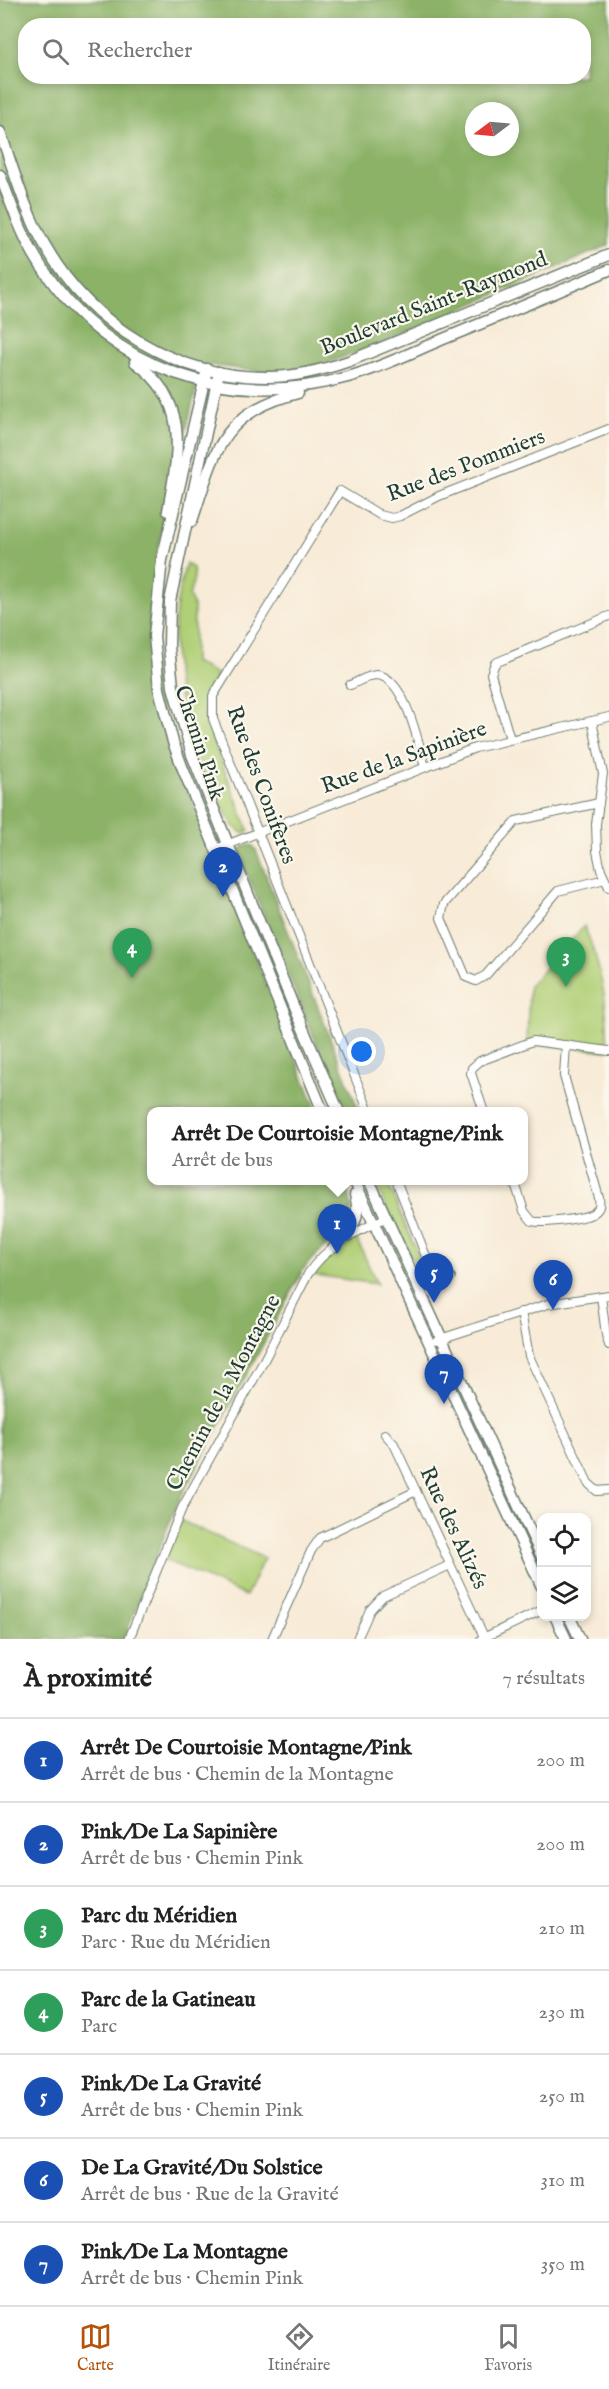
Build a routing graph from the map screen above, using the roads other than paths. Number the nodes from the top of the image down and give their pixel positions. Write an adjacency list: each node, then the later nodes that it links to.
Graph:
1 (0, 132): 8 (main road, Boulevard Saint-Raymond)
2 (0, 175): 4 (main road, Boulevard Saint-Raymond)
3 (0, 192): 4 (main road)
4 (31, 250): 7 (main road, Boulevard Saint-Raymond)
5 (609, 255): 9 (main road, Boulevard Saint-Raymond)
6 (609, 270): 10 (main road, Boulevard Saint-Raymond)
7 (108, 338): 11 (main road, Boulevard Saint-Raymond); 16 (main road)
8 (207, 369): 9 (main road, Boulevard Saint-Raymond); 11 (main road, Chemin Pink)
9 (219, 372): 12 (main road, Chemin Pink)
10 (349, 377): 12 (main road, Boulevard Saint-Raymond); 15 (main road)
11 (204, 382): 12 (main road, Boulevard Saint-Raymond); 16 (main road, Chemin Pink)
12 (216, 385): 15 (main road, Chemin Pink)
13 (609, 429): 14 (street, Rue des Pommiers)
14 (340, 491): 24 (street, Rue des Conifères)
15 (178, 558): 25 (main road, Chemin Pink)
16 (162, 560): 26 (main road, Chemin Pink)
17 (609, 616): 21 (street)
18 (350, 685): 22 (street)
19 (609, 717): 20 (street, Rue de la Sapinière)
20 (592, 721): 21 (street, Rue de la Sapinière); 23 (street)
21 (510, 739): 22 (street, Rue de la Sapinière)
22 (425, 767): 24 (street, Rue de la Sapinière)
23 (598, 803): 27 (street); 27 (street)
24 (258, 831): 25 (street, Rue de la Sapinière); 32 (street, Rue des Conifères)
25 (228, 844): 26 (street, Rue de la Sapinière); 31 (main road, Chemin Pink)
26 (216, 849): 30 (main road, Chemin Pink)
27 (607, 883)
28 (566, 1045): 29 (street); 33 (street); 38 (street)
29 (609, 1051)
30 (320, 1107)
31 (337, 1107)
32 (367, 1107)
33 (482, 1107)
34 (351, 1185): 41 (main road)
35 (356, 1185): 40 (main road)
36 (371, 1185): 39 (main road)
37 (398, 1185): 42 (street)
38 (516, 1185)
39 (386, 1218): 40 (street, Chemin de la Montagne); 45 (main road)
40 (373, 1224): 41 (street, Chemin de la Montagne); 46 (main road)
41 (335, 1246): 58 (street, Chemin de la Montagne)
42 (452, 1277)
43 (605, 1296): 44 (street); 47 (street)
44 (521, 1312): 45 (street); 49 (street)
45 (441, 1339): 46 (street); 51 (main road)
46 (429, 1344): 53 (main road)
47 (609, 1345)
48 (385, 1434): 50 (street, Rue des Alizés)
49 (609, 1490)
50 (416, 1491): 52 (street, Rue des Alizés); 59 (street)
51 (537, 1546)
52 (450, 1565): 57 (street, Rue des Alizés); 60 (street)
53 (537, 1576)
54 (537, 1612): 57 (street)
55 (557, 1621): 61 (main road)
56 (571, 1621): 62 (main road)
57 (484, 1638)
58 (130, 1639)
59 (272, 1639)
60 (357, 1639)
61 (566, 1639)
62 (580, 1639)

